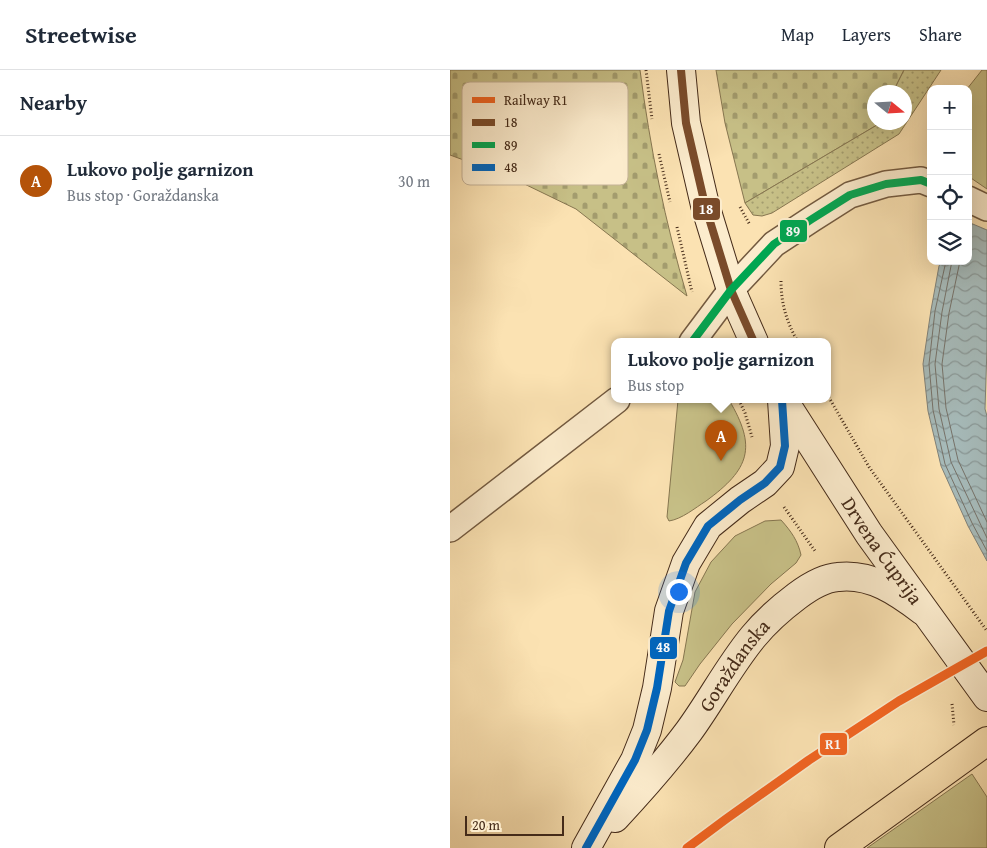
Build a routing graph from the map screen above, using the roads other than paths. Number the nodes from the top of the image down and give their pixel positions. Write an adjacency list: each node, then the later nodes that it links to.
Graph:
1 (681, 70): 5 (street)
2 (927, 182): 5 (street)
3 (972, 201): 4 (street)
4 (987, 208)
5 (731, 290): 6 (street); 7 (street)
6 (695, 338)
7 (752, 338)
8 (613, 403): 11 (street)
9 (783, 403): 15 (street, Goraždanska)
10 (785, 403): 12 (street, Drvena Ćuprija)
11 (450, 529)
12 (923, 611): 13 (street, Drvena Ćuprija); 15 (street, Goraždanska)
13 (987, 697)
14 (987, 741): 16 (highway)
15 (586, 848)
16 (839, 848)

